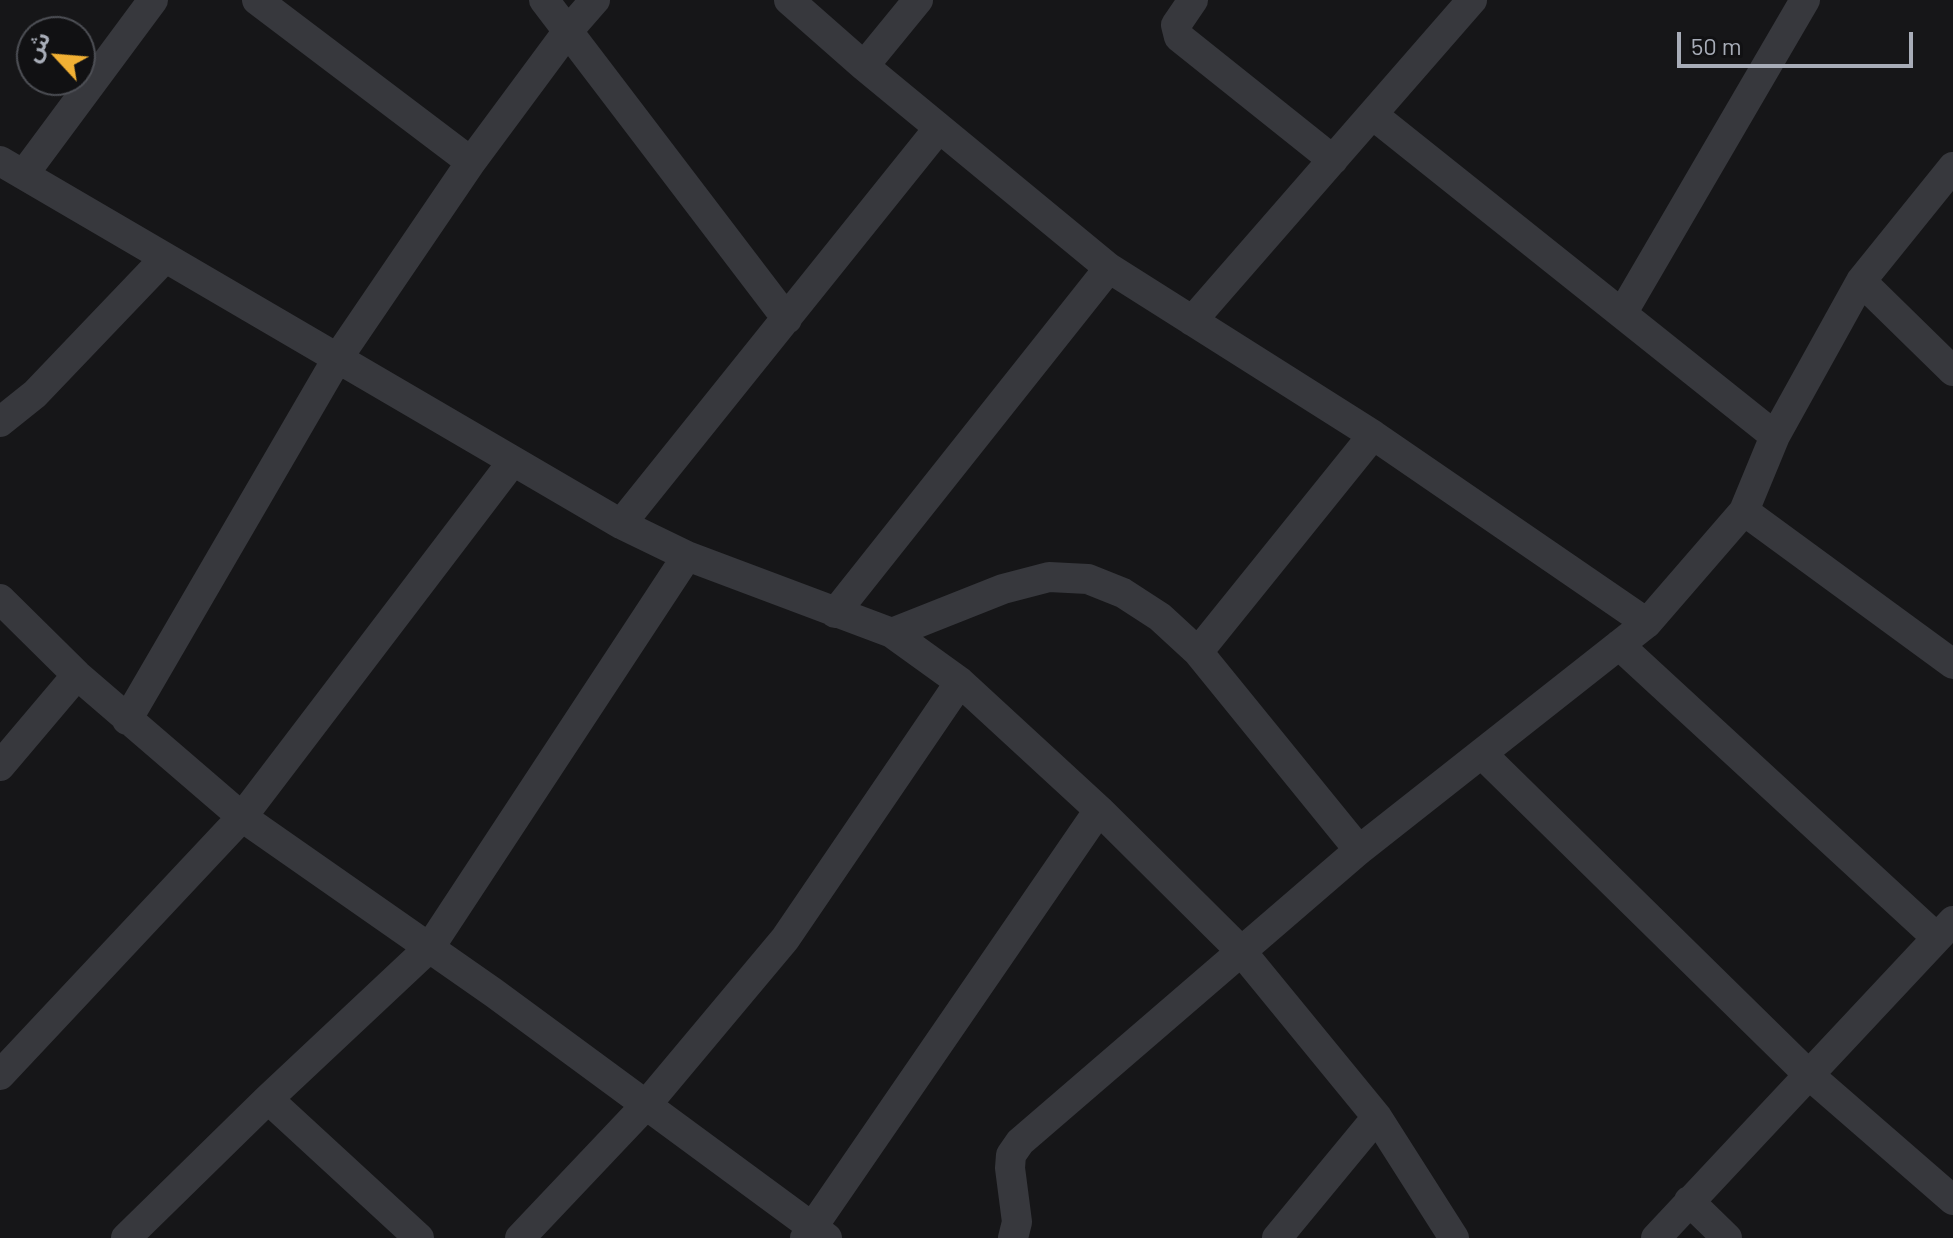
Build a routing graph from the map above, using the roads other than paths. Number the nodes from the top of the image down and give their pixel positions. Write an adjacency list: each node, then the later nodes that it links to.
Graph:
1 (153, 0): 17 (street)
2 (257, 0): 15 (street)
3 (544, 0): 10 (street)
4 (595, 0): 10 (street)
5 (789, 0): 11 (street)
6 (918, 0): 11 (street)
7 (1472, 0): 12 (street)
8 (1805, 0): 21 (street)
9 (1181, 4): 14 (street)
10 (568, 31): 15 (street); 22 (street)
11 (864, 66): 13 (street)
12 (1373, 115): 14 (street); 21 (street)
13 (939, 128): 19 (street); 22 (street)
14 (1333, 160): 23 (street)
15 (471, 162): 24 (street)
16 (1953, 167): 20 (street)
17 (12, 168): 18 (street)
18 (165, 258): 24 (street); 26 (street)
19 (1109, 268): 23 (street); 34 (street)
20 (1861, 281): 25 (street); 28 (street)
21 (1623, 312): 28 (street)
22 (787, 319): 31 (street)
23 (1192, 321): 27 (street)
24 (337, 359): 29 (street); 42 (street)
25 (1953, 371)
26 (0, 422)
27 (1373, 435): 35 (street); 38 (street)
28 (1775, 436): 30 (street)
29 (513, 461): 31 (street); 46 (street)
30 (1744, 511): 35 (street); 39 (street)
31 (621, 524): 32 (street)
32 (687, 556): 34 (street); 49 (street)
33 (0, 599): 40 (street)
34 (835, 613): 36 (street)
35 (1647, 623): 37 (street)
36 (892, 633): 38 (street); 41 (street)
37 (1619, 645): 43 (street); 48 (street)
38 (1198, 652): 47 (street)
39 (1953, 664)
40 (77, 675): 42 (street); 44 (street)
41 (960, 682): 45 (street); 54 (street)
42 (127, 720): 46 (street)
43 (1482, 754): 47 (street); 51 (street)
44 (0, 766)
45 (1099, 810): 50 (street); 58 (street)
46 (242, 817): 49 (street); 52 (street)
47 (1359, 850): 50 (street)
48 (1945, 929): 51 (street)
49 (430, 947): 53 (street); 54 (street)
50 (1241, 951): 55 (street); 63 (street)
51 (1808, 1074): 56 (street); 57 (street)
52 (0, 1075)
53 (268, 1099): 60 (street); 61 (street)
54 (646, 1105): 58 (street); 62 (street)
55 (1377, 1117): 59 (street); 64 (street)
56 (1953, 1200)
57 (1689, 1201): 65 (street); 66 (street)
58 (815, 1235)
59 (1452, 1237)
60 (126, 1238)
61 (419, 1238)
62 (520, 1238)
63 (1013, 1238)
64 (1277, 1238)
65 (1656, 1238)
66 (1727, 1238)

